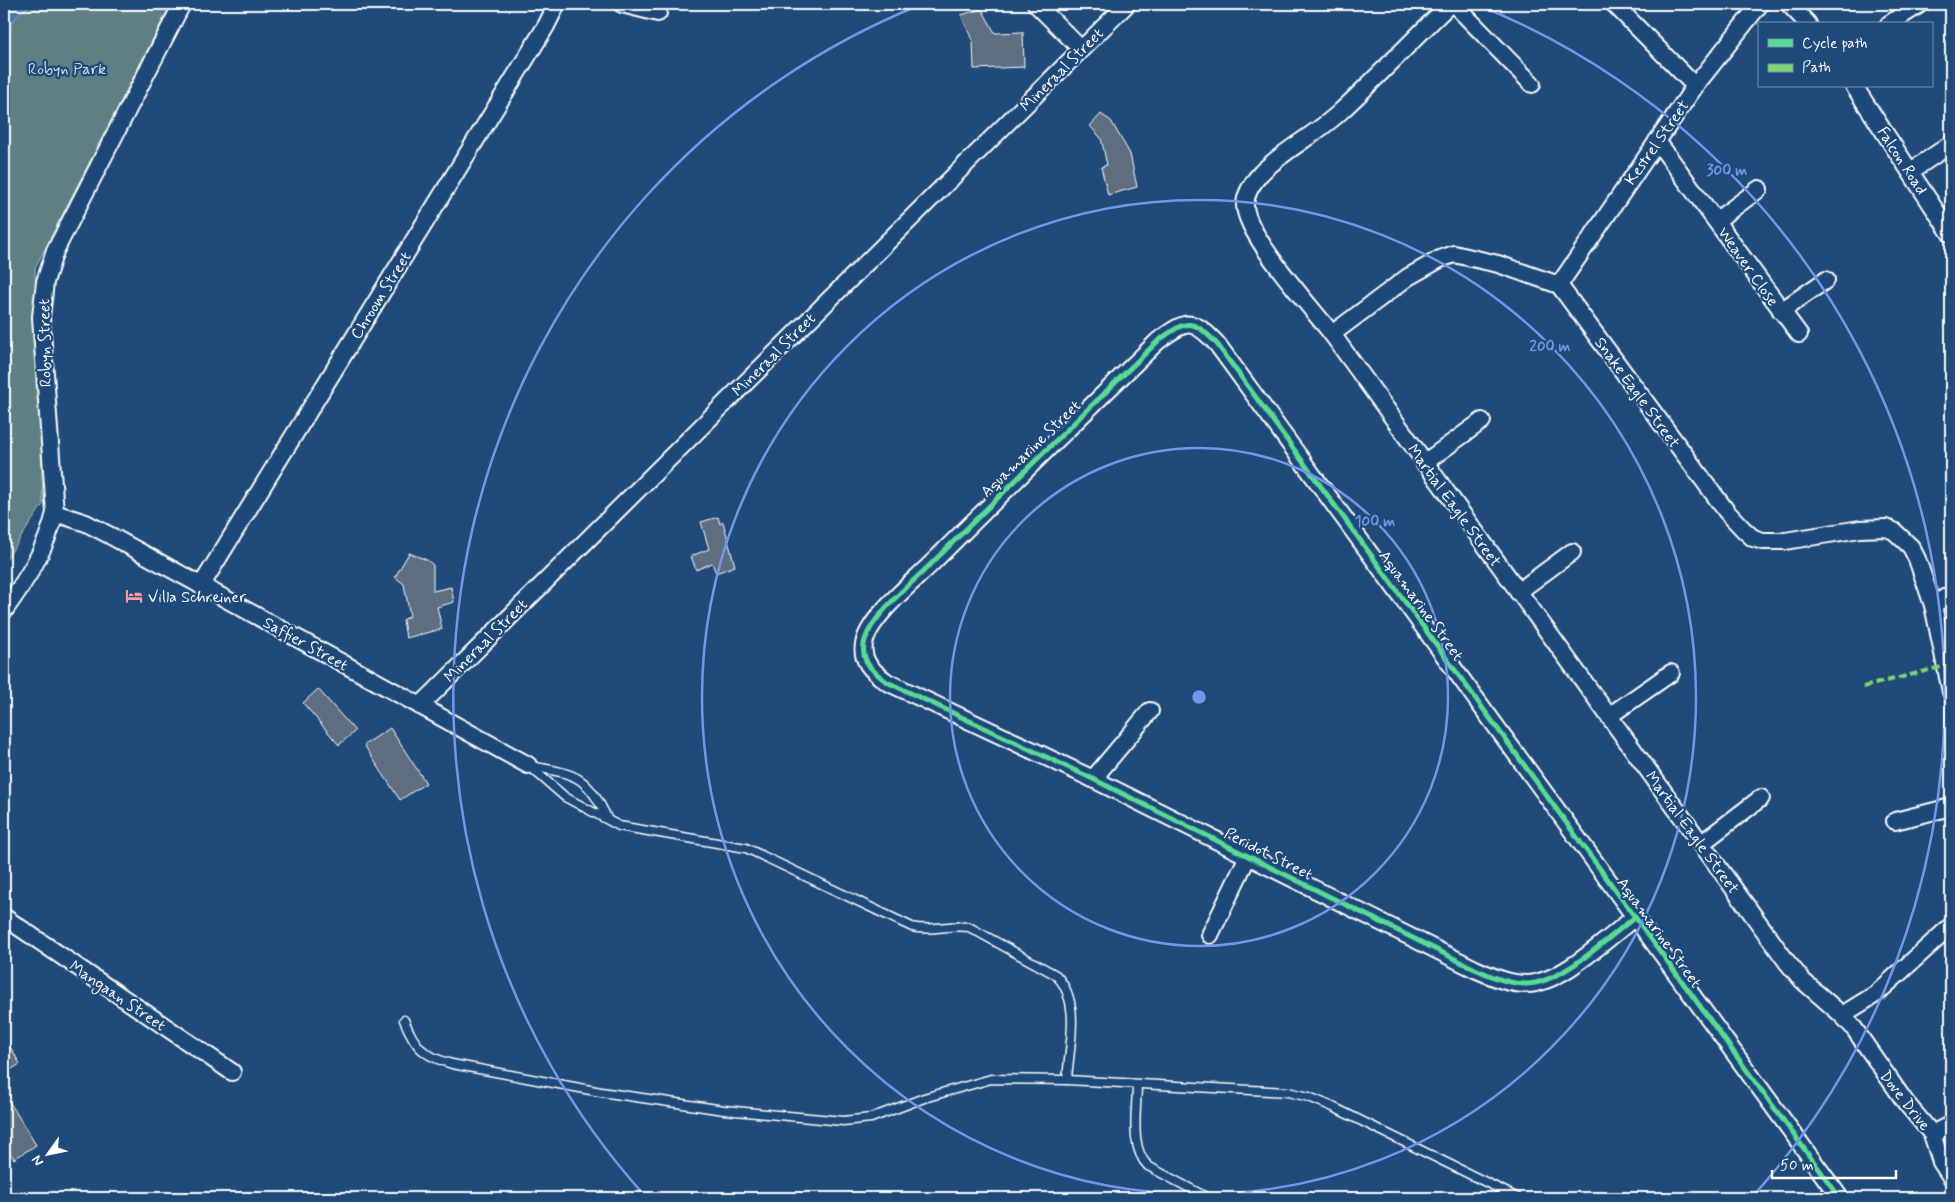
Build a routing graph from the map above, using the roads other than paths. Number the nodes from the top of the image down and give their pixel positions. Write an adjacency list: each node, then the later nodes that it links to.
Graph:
1 (182, 4): 32 (street, Robyn Street)
2 (557, 4): 34 (street, Chroom Street)
3 (622, 4): 12 (street)
4 (1036, 4): 15 (street)
5 (1127, 4): 15 (street, Mineraal Street)
6 (1450, 4): 28 (street, Martial Eagle Street)
7 (1454, 4): 16 (street)
8 (1614, 4): 17 (street)
9 (1760, 4): 17 (street, Kestrel Street)
10 (1789, 4): 13 (street)
11 (1920, 4): 14 (street)
12 (658, 13)
13 (1806, 22)
14 (1893, 22)
15 (1081, 49): 42 (street, Mineraal Street)
16 (1532, 84)
17 (1695, 86): 19 (street, Kestrel Street)
18 (1855, 88): 21 (street, Falcon Road)
19 (1656, 141): 23 (street, Weaver Close); 26 (street, Kestrel Street)
20 (1951, 144): 21 (street)
21 (1911, 171): 24 (street, Falcon Road)
22 (1759, 189): 23 (street, Weaver Close)
23 (1717, 220): 27 (street, Weaver Close)
24 (1951, 234)
25 (1826, 280): 27 (street, Weaver Close)
26 (1558, 285): 28 (street); 37 (street, Snake Eagle Street)
27 (1781, 311): 29 (street, Weaver Close)
28 (1332, 334): 31 (street, Martial Eagle Street)
29 (1799, 334)
30 (1482, 421): 31 (street)
31 (1424, 463): 35 (street, Martial Eagle Street)
32 (55, 513): 34 (street, Saffier Street); 38 (street, Robyn Street)
33 (1572, 552): 35 (street)
34 (201, 586): 42 (street, Saffier Street)
35 (1518, 592): 44 (street, Martial Eagle Street)
36 (1951, 594): 37 (street)
37 (1933, 605): 41 (street)
38 (4, 611)
39 (1671, 673): 44 (street)
40 (887, 682): 46 (street, Peridot Street); 54 (street, Aquamarine Street)
41 (1951, 692)
42 (420, 706): 45 (street, Saffier Street)
43 (1150, 711): 46 (street)
44 (1608, 716): 51 (street, Martial Eagle Street)
45 (528, 766): 49 (lane); 49 (lane)
46 (1093, 779): 52 (street, Peridot Street)
47 (1761, 798): 51 (street)
48 (1951, 807): 50 (street)
49 (607, 818): 62 (lane)
50 (1895, 821)
51 (1702, 843): 58 (street, Martial Eagle Street)
52 (1248, 856): 54 (street, Peridot Street); 56 (street)
53 (4, 918): 61 (street, Mangaan Street)
54 (1634, 918): 69 (street, Aquamarine Street)
55 (1951, 926): 57 (street)
56 (1210, 935)
57 (1876, 994): 58 (street); 60 (street)
58 (1842, 1015): 60 (street, Martial Eagle Street)
59 (404, 1020): 62 (lane)
60 (1853, 1027): 65 (street, Dove Drive)
61 (232, 1072)
62 (1067, 1080): 63 (lane)
63 (1137, 1085): 67 (lane); 68 (lane)
64 (1951, 1124): 65 (street)
65 (1932, 1134): 66 (street, Dove Drive)
66 (1951, 1177)
67 (1208, 1198)
68 (1518, 1198)
69 (1840, 1198)

